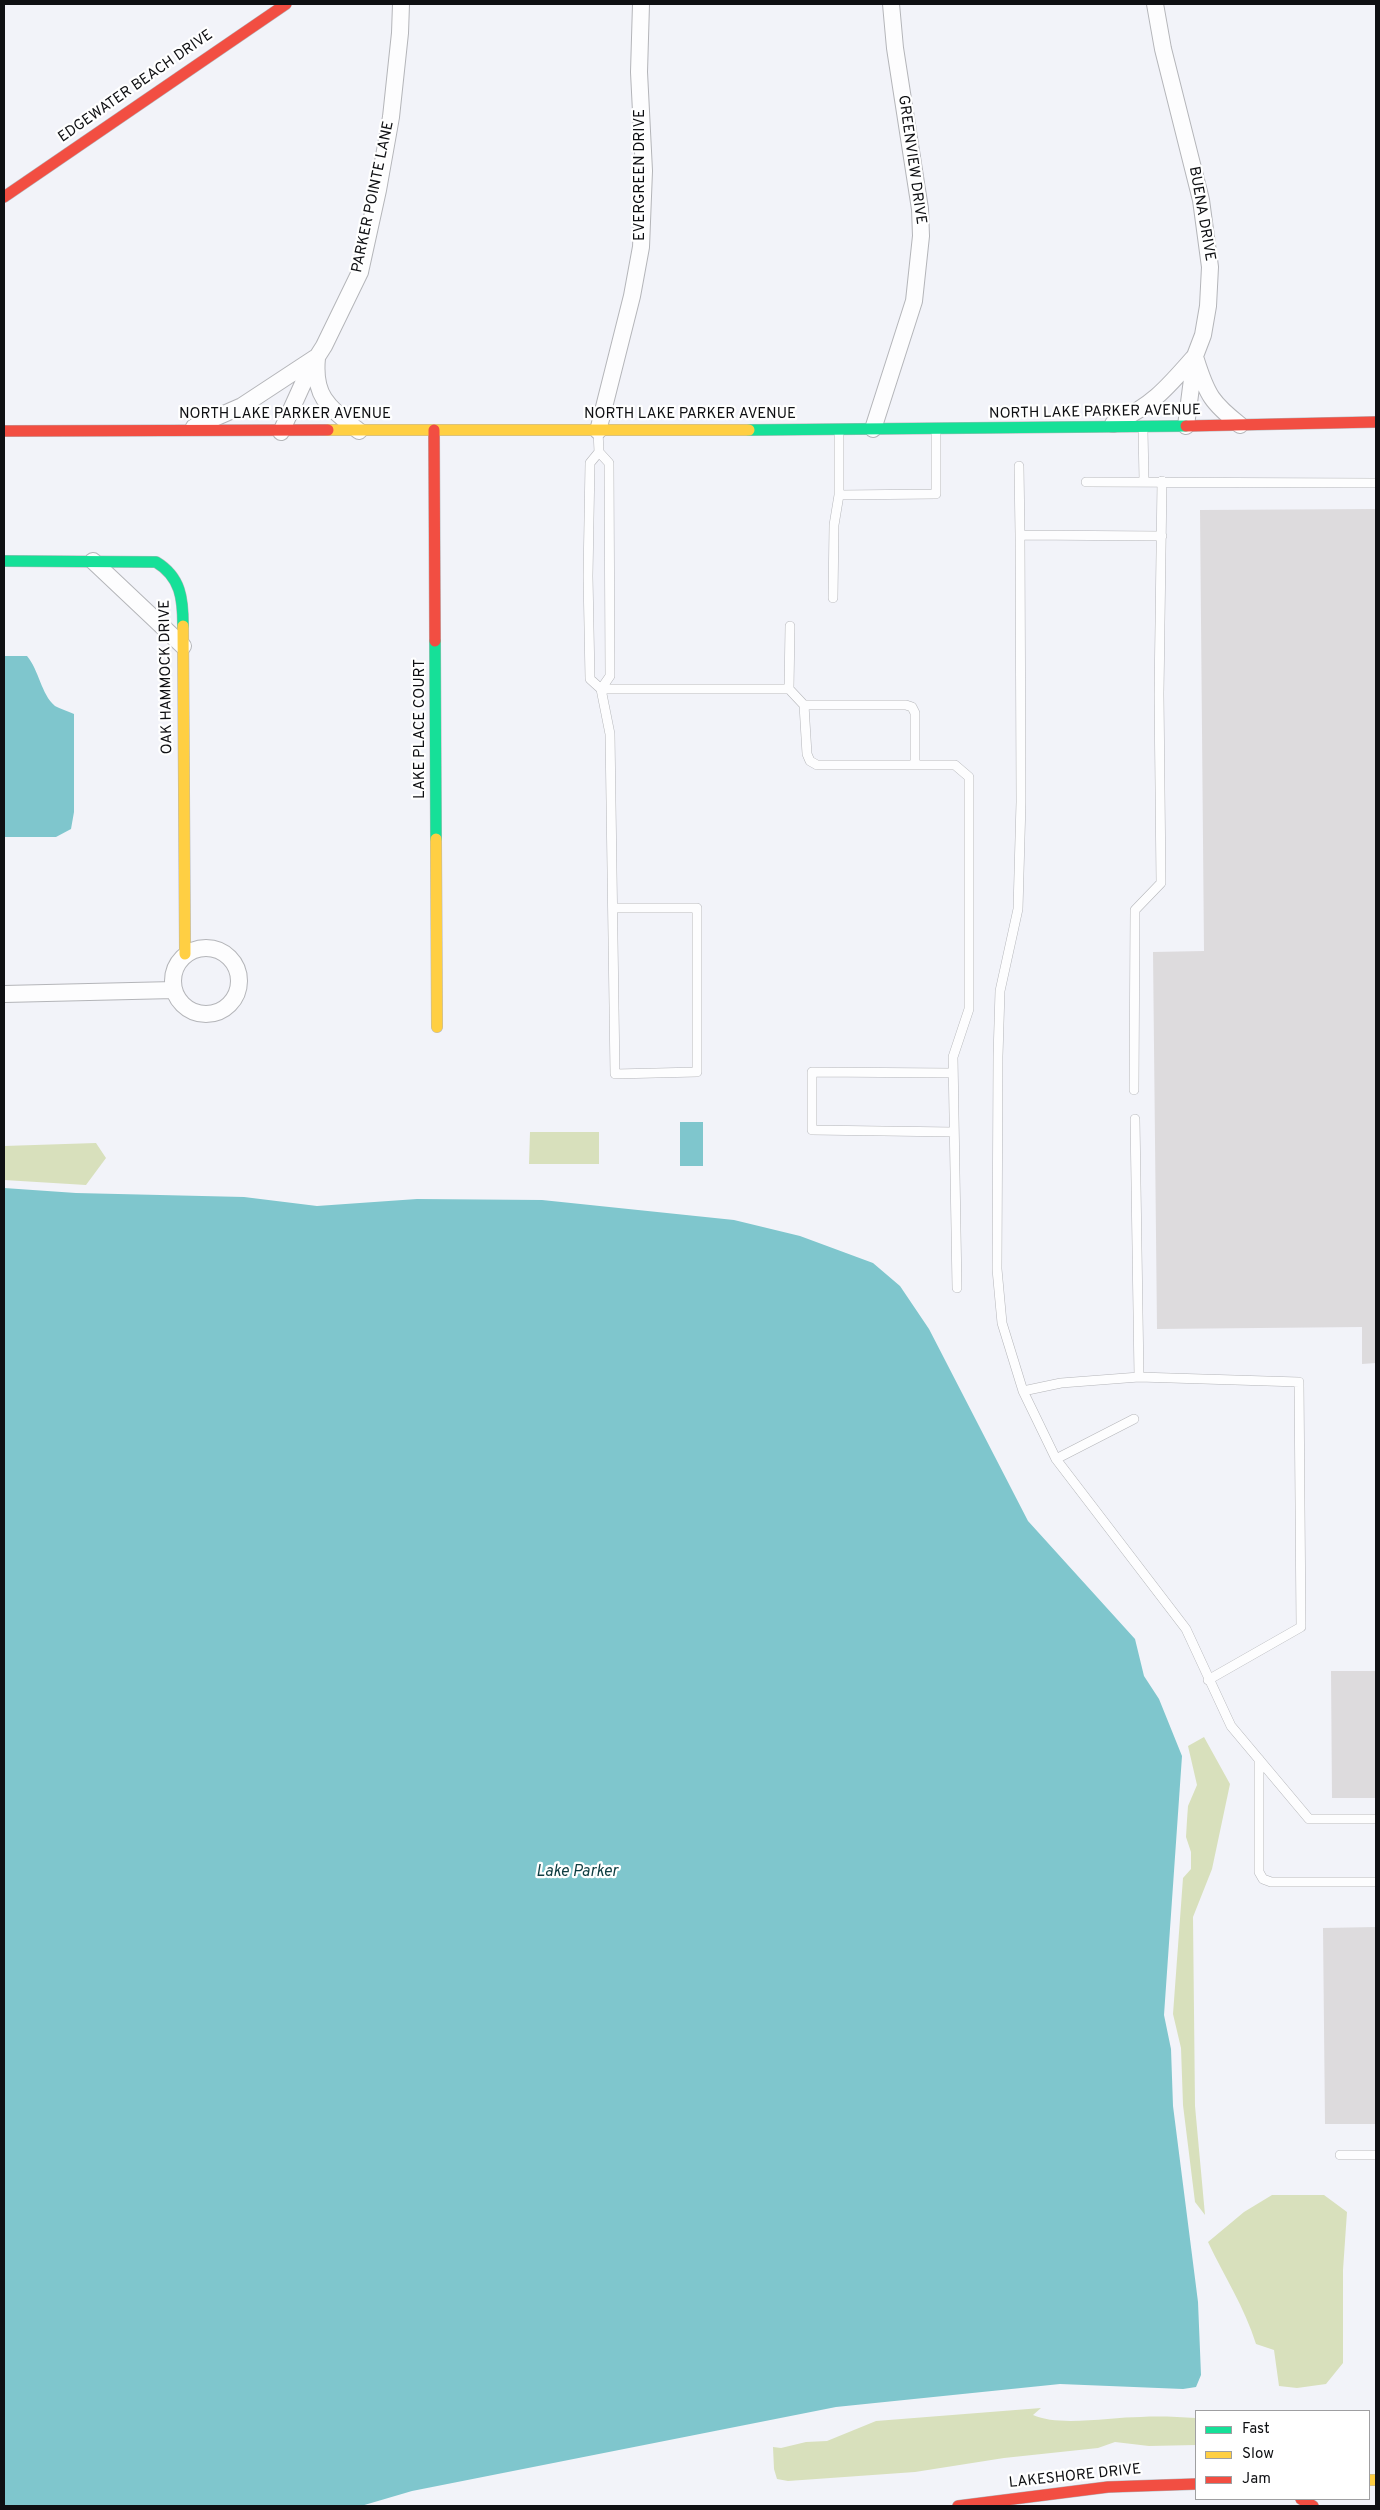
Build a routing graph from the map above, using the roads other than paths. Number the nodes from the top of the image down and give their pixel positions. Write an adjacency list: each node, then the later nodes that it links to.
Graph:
1 (286, 4): 6 (street, EDGEWATER BEACH DRIVE)
2 (401, 4): 7 (street, PARKER POINTE LANE)
3 (641, 4): 21 (street, EVERGREEN DRIVE)
4 (891, 4): 16 (street, GREENVIEW DRIVE)
5 (1155, 4): 8 (street, BUENA DRIVE)
6 (4, 197)
7 (317, 356): 19 (street); 20 (street); 22 (street, PARKER POINTE LANE)
8 (1195, 356): 10 (street); 11 (street, BUENA DRIVE); 13 (street)
9 (1376, 422): 10 (street, NORTH LAKE PARKER AVENUE)
10 (1240, 425): 11 (street, NORTH LAKE PARKER AVENUE)
11 (1186, 426): 12 (street, NORTH LAKE PARKER AVENUE)
12 (1143, 428): 13 (street, NORTH LAKE PARKER AVENUE); 25 (lane)
13 (1102, 429): 17 (street, NORTH LAKE PARKER AVENUE)
14 (434, 430): 20 (street, NORTH LAKE PARKER AVENUE); 21 (street, NORTH LAKE PARKER AVENUE); 45 (street, LAKE PLACE COURT)
15 (838, 430): 16 (street, NORTH LAKE PARKER AVENUE); 21 (street, NORTH LAKE PARKER AVENUE); 29 (lane)
16 (873, 430): 17 (street, NORTH LAKE PARKER AVENUE)
17 (936, 430): 29 (lane)
18 (4, 431): 19 (street, NORTH LAKE PARKER AVENUE)
19 (186, 431): 22 (street, NORTH LAKE PARKER AVENUE)
20 (359, 431): 22 (street, NORTH LAKE PARKER AVENUE)
21 (598, 431): 23 (lane)
22 (281, 432)
23 (599, 452): 37 (lane); 37 (lane)
24 (1019, 466): 30 (lane)
25 (1144, 481): 26 (lane); 27 (lane)
26 (1162, 481): 28 (lane); 31 (lane)
27 (1086, 482)
28 (1376, 484)
29 (839, 495): 34 (lane)
30 (1020, 536): 31 (lane); 52 (lane)
31 (1162, 536): 47 (lane)
32 (4, 561): 33 (street, OAK HAMMOCK DRIVE)
33 (93, 561): 36 (street); 36 (street, OAK HAMMOCK DRIVE)
34 (833, 598)
35 (790, 626): 38 (lane)
36 (183, 646): 42 (street, OAK HAMMOCK DRIVE)
37 (601, 690): 38 (lane); 41 (lane)
38 (789, 690): 39 (lane)
39 (804, 705): 40 (lane); 40 (lane)
40 (915, 764): 46 (lane)
41 (613, 908): 41 (lane)
42 (185, 954): 43 (street); 43 (street)
43 (174, 990): 44 (street)
44 (4, 994)
45 (437, 1027)
46 (953, 1073): 49 (lane); 49 (lane)
47 (1134, 1090)
48 (1135, 1119): 51 (lane)
49 (954, 1132): 50 (lane)
50 (957, 1288)
51 (1139, 1376): 52 (lane); 55 (lane)
52 (1023, 1391): 54 (lane)
53 (1134, 1419): 54 (lane)
54 (1056, 1459): 55 (lane)
55 (1208, 1680): 56 (lane)
56 (1259, 1759): 57 (lane); 58 (lane)
57 (1376, 1819)
58 (1376, 1882)
59 (1340, 2155): 60 (lane)
60 (1376, 2155)
61 (1195, 2484): 62 (street, LAKESHORE DRIVE)
62 (958, 2506)

